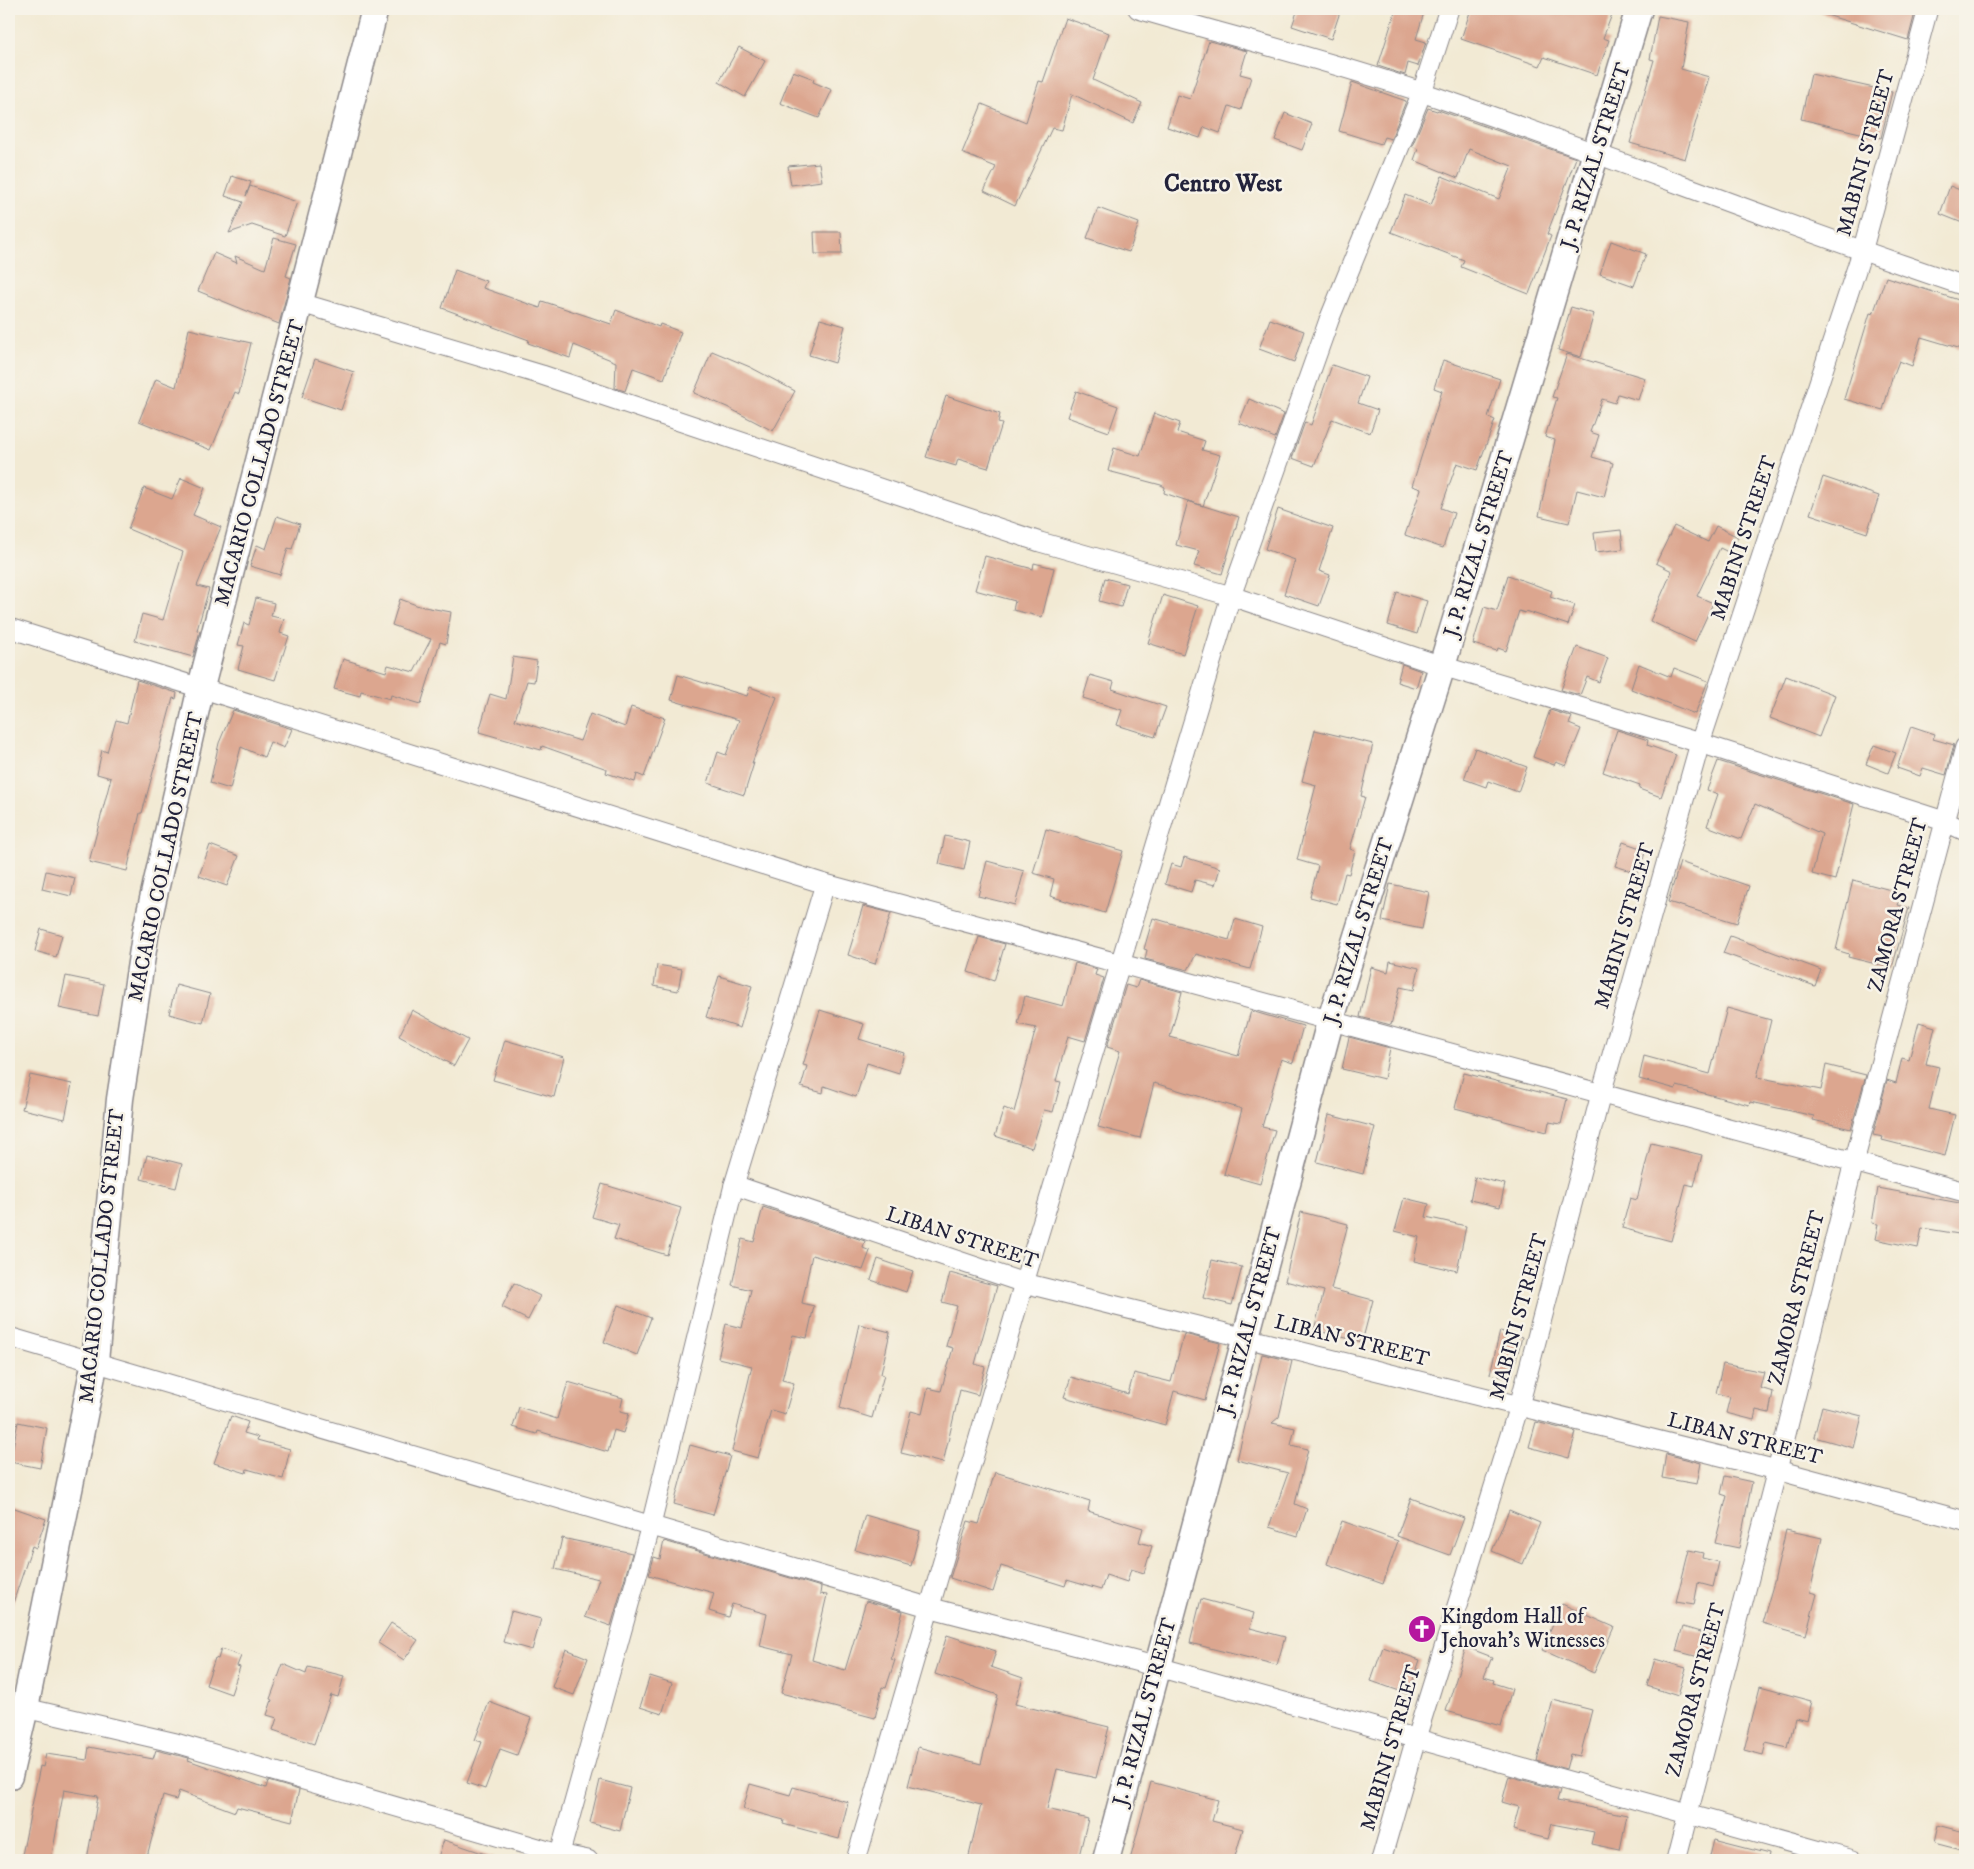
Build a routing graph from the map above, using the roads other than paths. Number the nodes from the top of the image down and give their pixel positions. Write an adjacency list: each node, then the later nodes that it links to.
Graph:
1 (375, 9): 10 (main road, MACARIO COLLADO STREET)
2 (1138, 9): 6 (street)
3 (1449, 9): 6 (street)
4 (1639, 9): 7 (main road, J. P. RIZAL STREET)
5 (1928, 9): 8 (street, MABINI STREET)
6 (1422, 92): 7 (street); 11 (street)
7 (1597, 153): 8 (street); 13 (main road, J. P. RIZAL STREET)
8 (1862, 252): 9 (street); 15 (street, MABINI STREET)
9 (1965, 286)
10 (301, 302): 11 (street); 14 (main road, MACARIO COLLADO STREET)
11 (1230, 596): 13 (street); 20 (street)
12 (9, 628): 14 (street)
13 (1442, 666): 15 (street); 21 (main road, J. P. RIZAL STREET)
14 (201, 687): 19 (street); 29 (main road, MACARIO COLLADO STREET)
15 (1700, 743): 17 (street); 22 (street, MABINI STREET)
16 (1965, 747): 17 (street, ZAMORA STREET)
17 (1944, 821): 18 (street); 23 (street, ZAMORA STREET)
18 (1965, 831)
19 (825, 884): 20 (street); 24 (street)
20 (1121, 965): 21 (street); 26 (street)
21 (1330, 1022): 22 (street); 27 (main road, J. P. RIZAL STREET)
22 (1601, 1094): 23 (street); 30 (street, MABINI STREET)
23 (1854, 1162): 25 (street); 31 (street, ZAMORA STREET)
24 (734, 1185): 26 (street, LIBAN STREET); 33 (street)
25 (1965, 1192)
26 (1024, 1283): 27 (street, LIBAN STREET); 34 (street)
27 (1245, 1336): 30 (street, LIBAN STREET); 35 (main road, J. P. RIZAL STREET)
28 (9, 1338): 29 (street)
29 (95, 1361): 33 (street); 36 (main road, MACARIO COLLADO STREET)
30 (1520, 1406): 31 (street, LIBAN STREET); 37 (street, MABINI STREET)
31 (1777, 1470): 32 (street, LIBAN STREET); 39 (street, ZAMORA STREET)
32 (1965, 1521)
33 (651, 1525): 34 (street); 40 (street)
34 (928, 1607): 35 (street); 42 (street)
35 (1158, 1666): 37 (street); 43 (main road, J. P. RIZAL STREET)
36 (26, 1708): 38 (main road, MACARIO COLLADO STREET); 40 (street)
37 (1416, 1738): 39 (street); 44 (street, MABINI STREET)
38 (9, 1776)
39 (1687, 1812): 45 (street, ZAMORA STREET); 46 (street)
40 (558, 1857): 41 (street)
41 (588, 1860)
42 (856, 1860)
43 (1106, 1860)
44 (1382, 1860)
45 (1676, 1860)
46 (1853, 1860)

